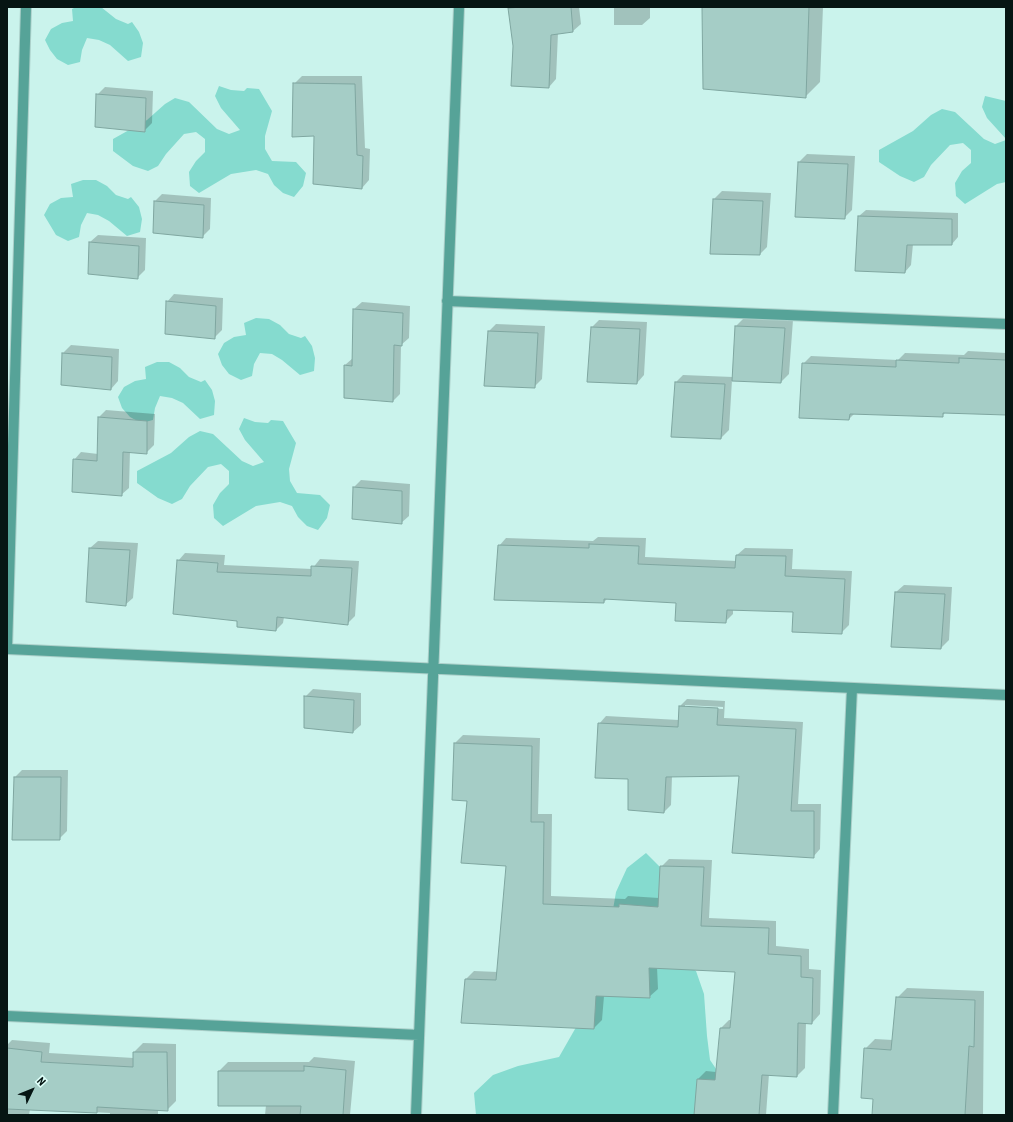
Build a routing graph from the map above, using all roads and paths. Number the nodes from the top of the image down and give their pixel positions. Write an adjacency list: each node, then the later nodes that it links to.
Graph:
1 (26, 7): 5 (street)
2 (459, 7): 3 (street)
3 (447, 301): 4 (street); 6 (street)
4 (1006, 324)
5 (7, 649): 6 (street)
6 (433, 668): 7 (street); 10 (street)
7 (852, 688): 8 (street); 12 (street)
8 (1006, 695)
9 (7, 1016): 10 (street)
10 (419, 1035): 11 (street)
11 (416, 1115)
12 (832, 1115)

